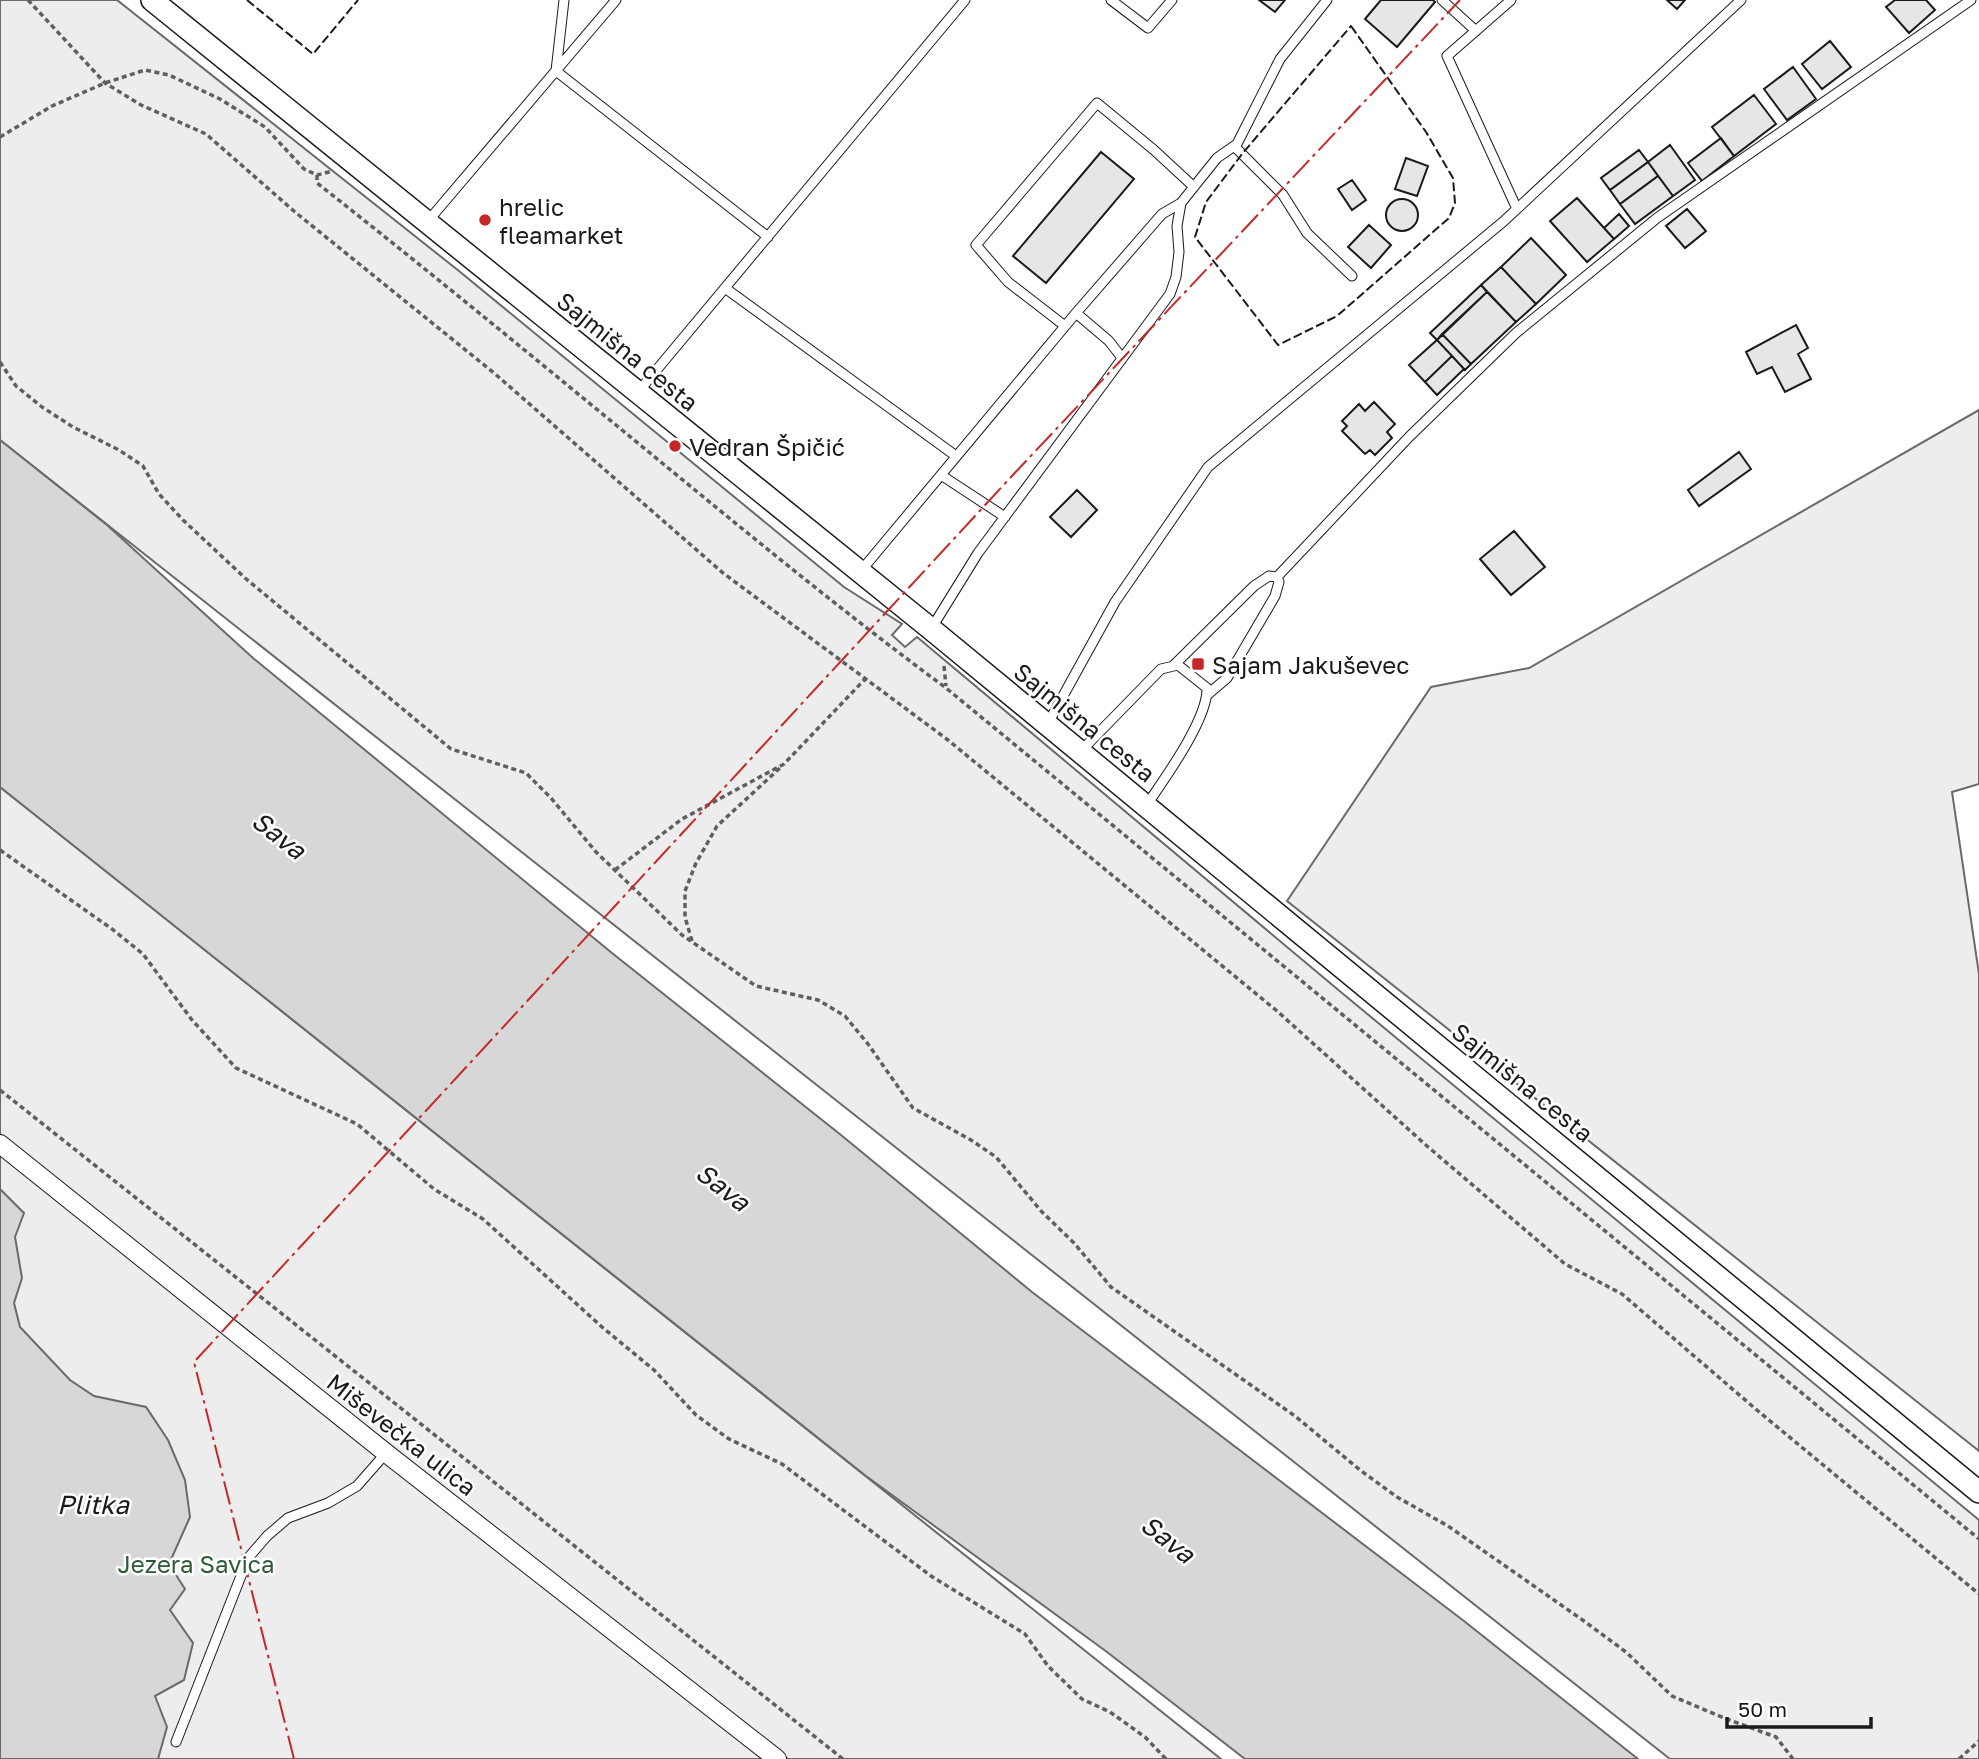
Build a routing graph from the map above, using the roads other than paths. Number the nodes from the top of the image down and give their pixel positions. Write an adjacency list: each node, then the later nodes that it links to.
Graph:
1 (152, 0): 18 (street, Sajmišna cesta)
2 (564, 0): 13 (lane)
3 (616, 0): 13 (lane)
4 (965, 0): 19 (lane)
5 (1111, 0): 6 (lane)
6 (1172, 0)
7 (1327, 0): 14 (lane)
8 (1441, 0): 12 (lane)
9 (1511, 0): 12 (lane)
10 (1741, 0): 17 (lane)
11 (1972, 0): 30 (lane)
12 (1476, 31): 17 (lane)
13 (556, 71): 18 (lane); 19 (lane)
14 (1234, 145): 15 (lane); 20 (lane)
15 (1194, 187): 16 (lane); 23 (lane)
16 (1181, 203): 22 (lane); 24 (lane)
17 (1517, 209): 34 (lane)
18 (427, 223): 25 (street, Sajmišna cesta)
19 (768, 237): 21 (lane)
20 (1352, 276)
21 (725, 288): 25 (lane); 26 (lane)
22 (1076, 313): 23 (lane); 24 (lane)
23 (1065, 326): 26 (lane)
24 (1122, 358): 28 (lane)
25 (638, 393): 29 (street, Sajmišna cesta)
26 (957, 456): 27 (lane)
27 (940, 475): 28 (lane); 29 (lane)
28 (1005, 517): 31 (lane)
29 (860, 572): 31 (street, Sajmišna cesta)
30 (1277, 577): 32 (lane); 33 (lane)
31 (931, 629): 34 (street, Sajmišna cesta)
32 (1172, 667): 33 (lane); 35 (lane)
33 (1207, 695): 36 (lane)
34 (1047, 725): 35 (street, Sajmišna cesta)
35 (1080, 752): 36 (street, Sajmišna cesta)
36 (1146, 806): 39 (street, Sajmišna cesta)
37 (0, 1144): 38 (street, Miševečka ulica)
38 (386, 1453): 40 (lane); 41 (street, Miševečka ulica)
39 (1979, 1492)
40 (176, 1742)
41 (777, 1759)

